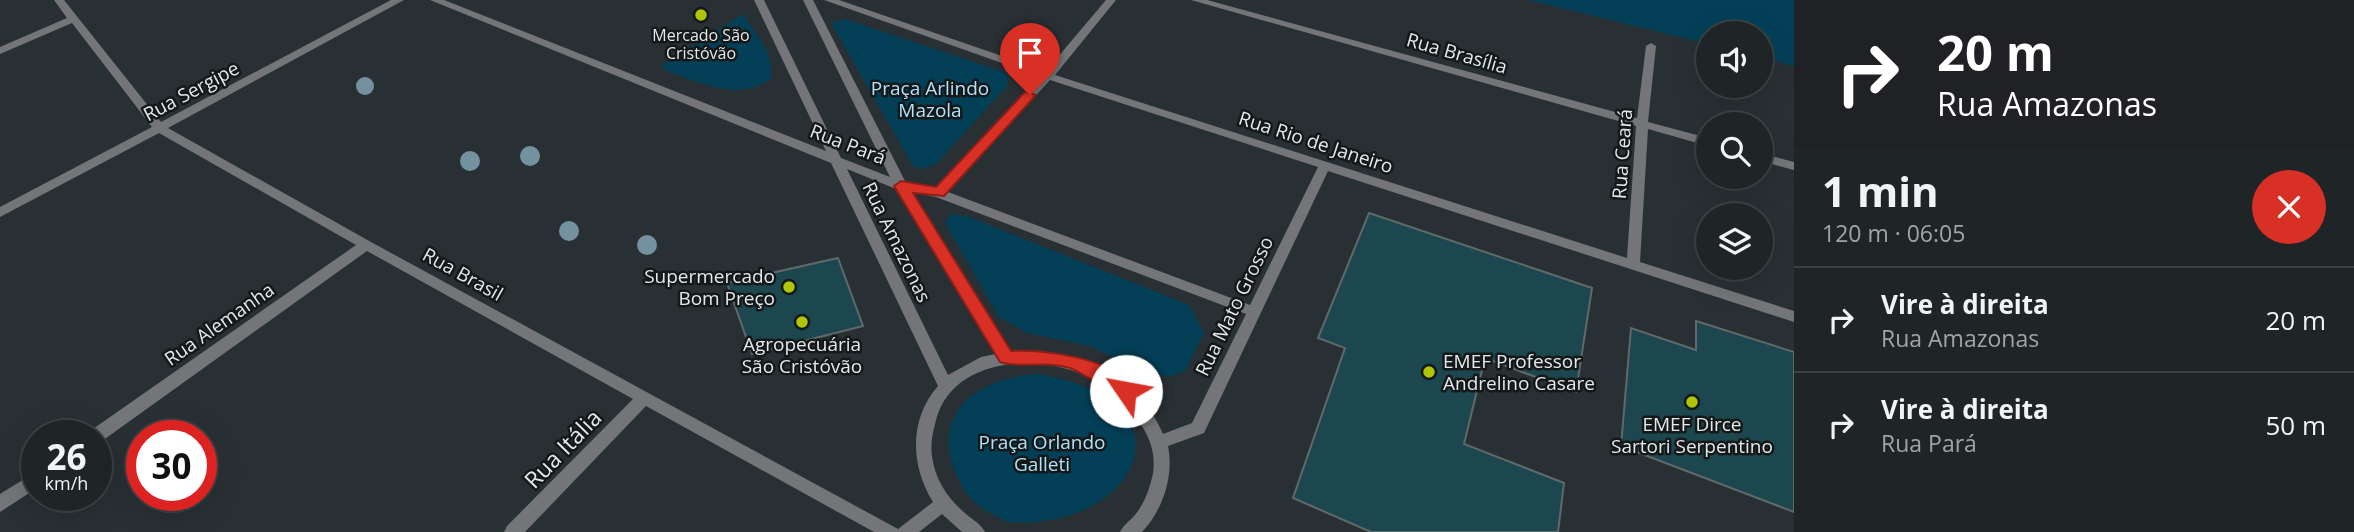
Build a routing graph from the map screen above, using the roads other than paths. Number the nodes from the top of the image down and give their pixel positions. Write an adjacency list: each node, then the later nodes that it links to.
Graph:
1 (59, 0): 9 (street, Rua Brasil)
2 (399, 0): 14 (street, Rua Sergipe)
3 (435, 0): 16 (street, Rua Pará)
4 (762, 0): 16 (street, Rua Amazonas)
5 (808, 0): 20 (street, Rua Amazonas)
6 (829, 0): 12 (street, Rua Rio de Janeiro)
7 (1111, 0): 12 (street)
8 (1196, 0): 13 (street, Rua Brasília)
9 (71, 20): 11 (street); 14 (street, Rua Brasil)
10 (1651, 46): 13 (street, Rua Ceará)
11 (0, 51)
12 (1048, 76): 18 (street, Rua Rio de Janeiro); 21 (street)
13 (1642, 124): 15 (street, Rua Brasília); 24 (street, Rua Ceará)
14 (159, 128): 22 (street, Rua Sergipe); 23 (street, Rua Brasil)
15 (1696, 139)
16 (836, 160): 20 (street, Rua Pará); 28 (street, Rua Amazonas)
17 (1773, 160): 19 (street)
18 (1325, 165): 24 (street, Rua Rio de Janeiro); 25 (street, Rua Mato Grosso)
19 (1794, 166)
20 (901, 186): 21 (street, Rua Pará); 27 (street, Rua Amazonas)
21 (939, 193): 25 (street, Rua Pará)
22 (0, 213)
23 (366, 246): 29 (street, Rua Brasil); 30 (street, Rua Alemanha)
24 (1633, 265): 26 (street, Rua Rio de Janeiro)
25 (1252, 311): 31 (street, Rua Mato Grosso)
26 (1794, 317)
27 (1006, 358): 28 (street); 31 (street)
28 (946, 387): 34 (street)
29 (645, 397): 37 (street, Rua Itália); 38 (street, Rua Brasil)
30 (112, 425)
31 (1160, 442): 36 (street)
32 (21, 489): 33 (street)
33 (0, 504)
34 (943, 504): 35 (street); 39 (street)
35 (969, 530)
36 (1135, 531)
37 (513, 532)
38 (890, 532)
39 (905, 532)

